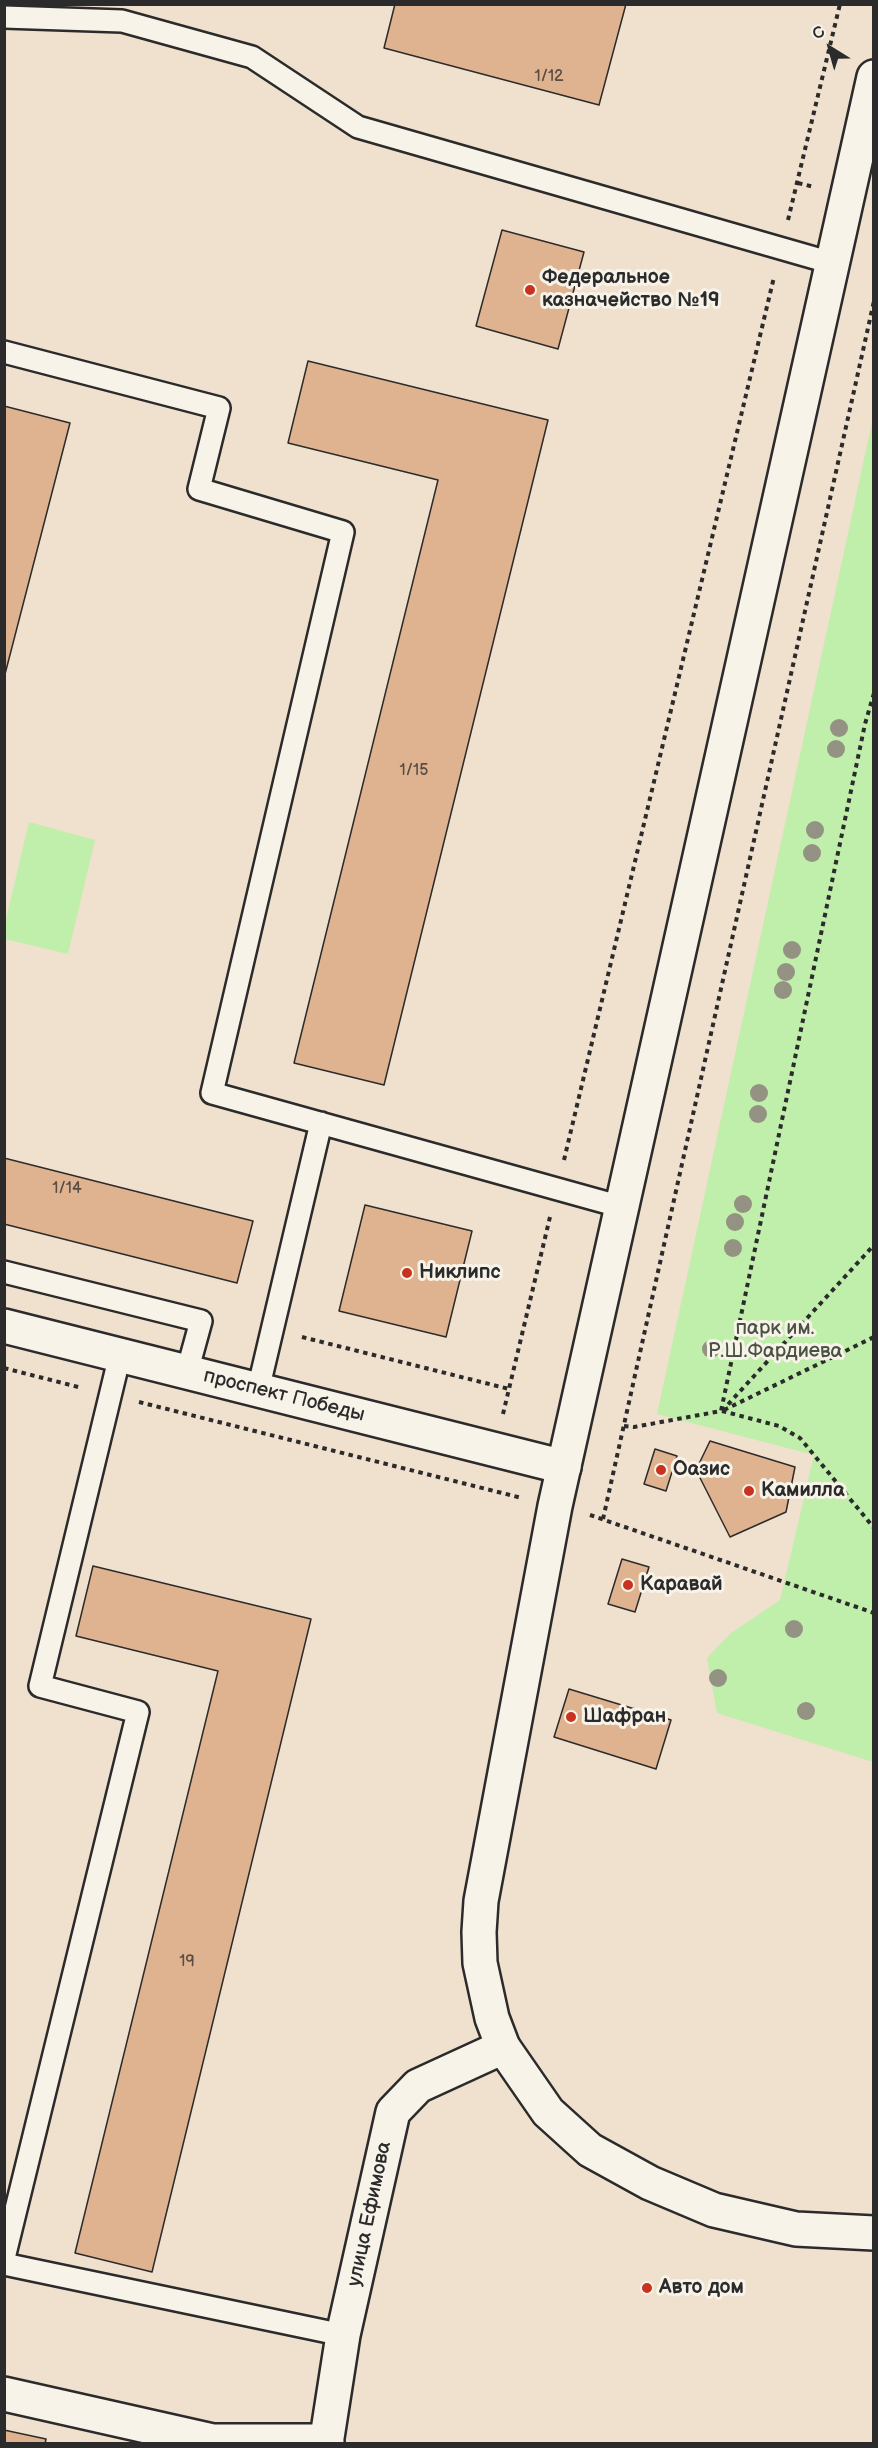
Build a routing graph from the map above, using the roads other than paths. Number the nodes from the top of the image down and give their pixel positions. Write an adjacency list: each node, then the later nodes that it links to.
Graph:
1 (29, 10): 2 (lane); 4 (lane)
2 (4, 17)
3 (873, 77): 4 (street)
4 (832, 263): 7 (street)
5 (4, 352): 6 (lane)
6 (321, 1123): 7 (lane); 12 (lane)
7 (622, 1207): 13 (street)
8 (4, 1272): 11 (lane)
9 (4, 1326): 10 (street, проспект Победы)
10 (120, 1355): 11 (street, проспект Победы); 16 (lane)
11 (187, 1372): 12 (street, проспект Победы)
12 (258, 1390): 13 (street, проспект Победы)
13 (564, 1467): 14 (street)
14 (503, 2047): 15 (street); 18 (street, улица Ефимова)
15 (873, 2233)
16 (4, 2258)
17 (4, 2264): 18 (lane)
18 (343, 2335): 20 (street, улица Ефимова)
19 (4, 2394): 20 (street)
20 (327, 2442)

